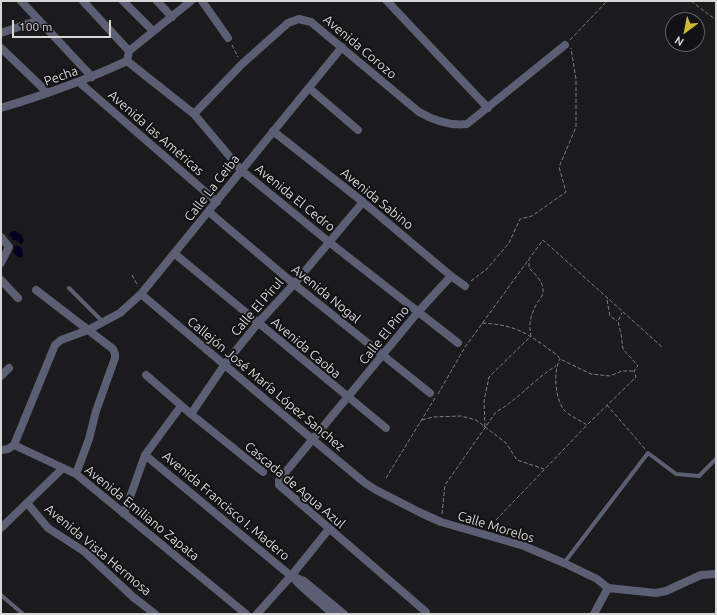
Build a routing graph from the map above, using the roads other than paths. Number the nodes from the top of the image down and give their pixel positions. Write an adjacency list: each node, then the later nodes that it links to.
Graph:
1 (21, 1): 9 (street)
2 (83, 1): 16 (street)
3 (123, 1): 10 (street)
4 (157, 1): 8 (street)
5 (191, 1): 8 (street)
6 (202, 1): 12 (street)
7 (387, 1): 23 (street)
8 (172, 17): 10 (street)
9 (39, 20): 11 (street); 18 (street)
10 (153, 31): 16 (street)
11 (1, 34)
12 (228, 38)
13 (568, 46): 23 (street)
14 (342, 47): 20 (street, Calle La Ceiba); 23 (street, Avenida Corozo); 24 (street, Avenida Corozo)
15 (1, 48): 21 (street)
16 (129, 51): 17 (street)
17 (127, 61): 18 (street, Pecha); 24 (street, Avenida El Cedro)
18 (92, 77): 19 (street, Pecha)
19 (79, 82): 21 (street, Pecha); 28 (street, Avenida las Américas)
20 (309, 88): 25 (street); 26 (street, Calle La Ceiba)
21 (48, 93): 22 (street, Pecha)
22 (1, 108)
23 (488, 108)
24 (194, 114): 27 (street, Avenida El Cedro)
25 (358, 130)
26 (273, 131): 27 (street, Calle La Ceiba); 29 (street, Avenida Sabino)
27 (241, 170): 28 (street, Calle La Ceiba); 32 (street, Avenida El Cedro)
28 (217, 202): 30 (street, Calle La Ceiba)
29 (363, 202): 32 (street, Calle El Pirul); 35 (street, Avenida Sabino)
30 (209, 212): 33 (street, Calle La Ceiba); 37 (street, Avenida Nogal)
31 (1, 237): 34 (street)
32 (329, 242): 37 (street, Calle El Pirul); 43 (street, Avenida El Cedro)
33 (175, 254): 41 (street, Calle La Ceiba); 45 (street, Avenida Caoba)
34 (1, 263)
35 (451, 276): 38 (street, Avenida Sabino); 43 (street, Calle El Pino)
36 (1, 280): 42 (street)
37 (294, 284): 45 (street, Calle El Pirul); 48 (street, Avenida Nogal)
38 (465, 286)
39 (69, 288): 44 (lane)
40 (36, 290): 46 (street)
41 (141, 294): 44 (street, Calle La Ceiba); 49 (street, Callejón José María López Sanchez)
42 (18, 298)
43 (418, 312): 47 (street, Avenida El Cedro); 48 (street, Calle El Pino)
44 (103, 322): 46 (street, Calle La Ceiba)
45 (258, 323): 49 (street, Calle El Pirul); 54 (street, Avenida Caoba)
46 (88, 330): 59 (street, Calle La Ceiba); 65 (street)
47 (458, 343)
48 (383, 355): 53 (street, Avenida Nogal); 54 (street, Calle El Pino)
49 (225, 364): 56 (street, Calle El Pirul); 58 (street, Callejón José María López Sanchez)
50 (9, 368): 52 (street)
51 (146, 375): 55 (street, Cascada de Agua Azul)
52 (1, 376)
53 (430, 393)
54 (348, 398): 57 (street, Avenida Caoba); 58 (street, Calle El Pino)
55 (181, 406): 56 (street, Cascada de Agua Azul); 61 (street)
56 (191, 414): 64 (street, Cascada de Agua Azul)
57 (386, 428)
58 (312, 439): 66 (street, Calle El Pino); 67 (street, Callejón José María López Sanchez)
59 (14, 445): 60 (street); 63 (street, Avenida Emiliano Zapata)
60 (1, 450)
61 (145, 455): 69 (street); 74 (street, Avenida Francisco I. Madero)
62 (716, 459): 72 (lane)
63 (63, 468): 65 (street, Avenida Emiliano Zapata); 68 (street)
64 (263, 472)
65 (76, 474): 69 (street, Avenida Emiliano Zapata)
66 (279, 485): 71 (street, Cascada de Agua Azul)
67 (376, 490): 72 (street, Calle Morelos)
68 (27, 503): 70 (street); 78 (street, Avenida Vista Hermosa)
69 (124, 514): 79 (street, Avenida Emiliano Zapata)
70 (1, 527)
71 (329, 529): 74 (street); 83 (street, Cascada de Agua Azul)
72 (564, 563): 75 (street, Calle Morelos)
73 (716, 574): 75 (street)
74 (291, 576): 80 (street); 81 (street, Avenida Francisco I. Madero); 82 (street, Avenida Francisco I. Madero)
75 (608, 588): 84 (street)
76 (1, 595): 77 (lane)
77 (23, 614)
78 (155, 614)
79 (246, 614)
80 (257, 614)
81 (333, 614)
82 (344, 614)
83 (426, 614)
84 (594, 614)

